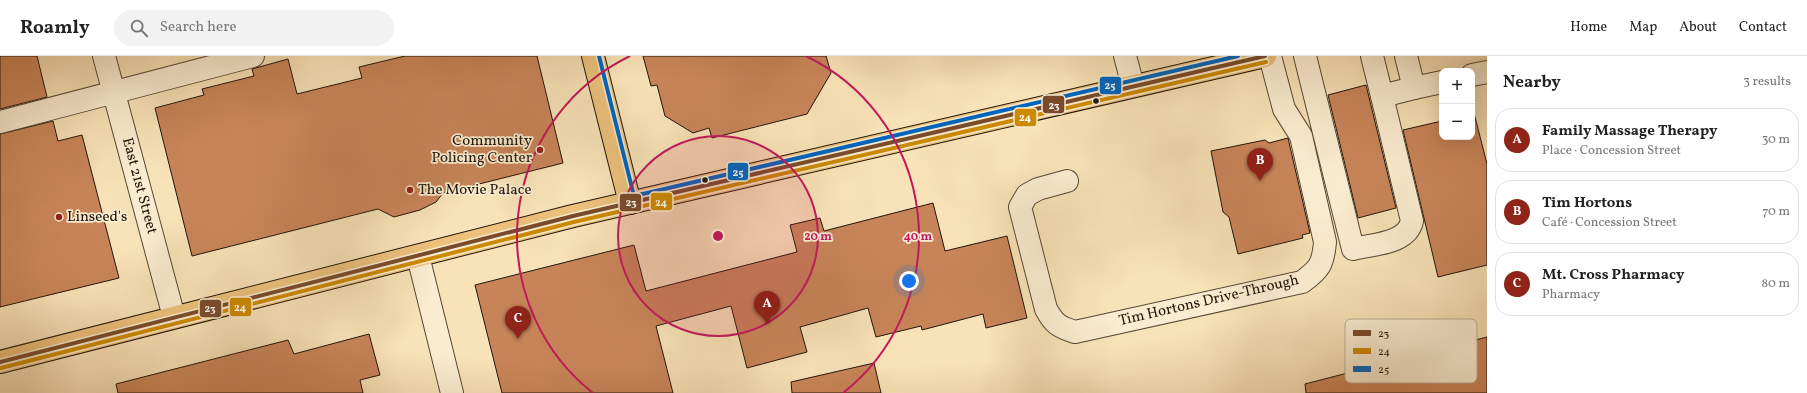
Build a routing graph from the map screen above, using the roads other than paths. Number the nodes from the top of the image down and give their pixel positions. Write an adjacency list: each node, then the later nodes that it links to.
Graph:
1 (104, 56): 15 (street, East 21st Street)
2 (253, 56): 15 (street)
3 (593, 56): 19 (main road)
4 (1125, 56): 13 (street)
5 (1265, 56): 13 (main road)
6 (1270, 56): 18 (street, Tim Hortons Drive-Through)
7 (1305, 56): 16 (street)
8 (1372, 56): 16 (street)
9 (1406, 56): 14 (street)
10 (1487, 72): 11 (street)
11 (1475, 74)
12 (1439, 83): 14 (street)
13 (1134, 86): 19 (main road)
14 (1414, 88): 16 (street)
15 (114, 93): 17 (street); 21 (street, East 21st Street)
16 (1382, 96)
17 (0, 122)
18 (1067, 181)
19 (630, 202): 20 (main road)
20 (418, 256): 21 (main road); 23 (street)
21 (174, 317): 22 (main road)
22 (0, 362)
23 (452, 393)

